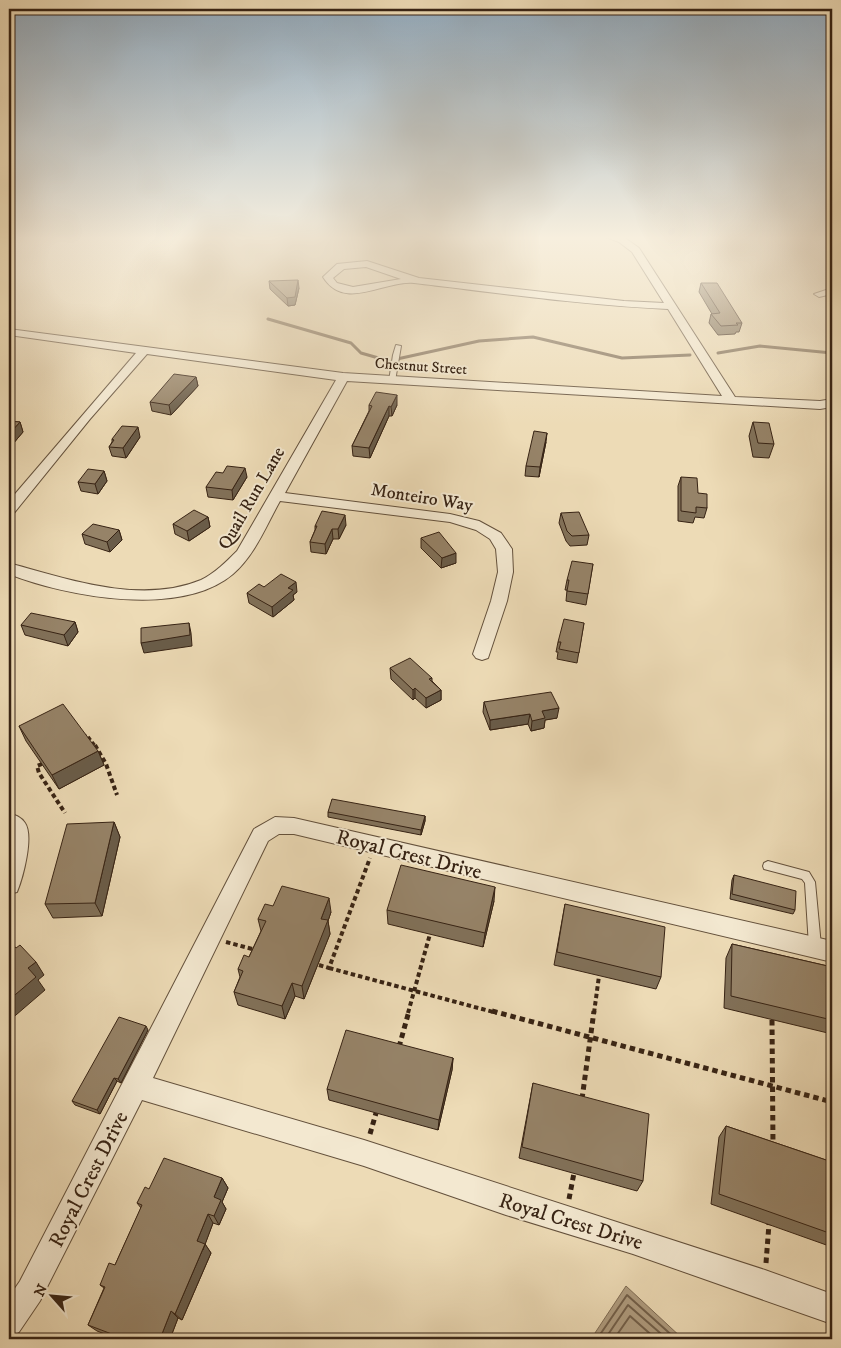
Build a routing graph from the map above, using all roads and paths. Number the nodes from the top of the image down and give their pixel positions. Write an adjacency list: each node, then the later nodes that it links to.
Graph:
1 (579, 299): 3 (street)
2 (667, 299): 3 (street)
3 (671, 306): 9 (street)
4 (9, 332): 6 (street, Chestnut Street)
5 (398, 346): 8 (lane)
6 (145, 349): 7 (street, Chestnut Street); 12 (street)
7 (343, 377): 8 (street, Chestnut Street); 11 (street, Quail Run Lane)
8 (392, 381): 9 (street, Chestnut Street)
9 (731, 400): 10 (street, Chestnut Street)
10 (830, 404)
11 (276, 496): 13 (street, Quail Run Lane); 14 (street, Monteiro Way)
12 (9, 510)
13 (9, 568)
14 (482, 654)
15 (83, 737): 17 (path)
16 (42, 764): 18 (path)
17 (116, 795)
18 (65, 813)
19 (9, 821): 22 (street)
20 (374, 845): 24 (street, Royal Crest Drive); 25 (street, Royal Crest Drive); 28 (path)
21 (768, 866): 25 (lane)
22 (9, 886)
23 (430, 934): 30 (path)
24 (208, 937): 26 (path); 34 (street, Royal Crest Drive)
25 (824, 949)
26 (262, 951)
27 (319, 965): 28 (path)
28 (329, 968): 30 (path)
29 (599, 976): 32 (path)
30 (415, 991): 32 (path); 33 (path)
31 (772, 1020): 35 (path)
32 (590, 1038): 35 (path); 37 (path)
33 (397, 1055)
34 (136, 1086): 40 (street, Royal Crest Drive); 44 (street, Royal Crest Drive)
35 (772, 1086): 36 (path); 38 (path)
36 (832, 1102)
37 (581, 1108)
38 (773, 1155)
39 (574, 1173): 40 (path)
40 (566, 1220): 42 (street, Royal Crest Drive)
41 (769, 1224): 42 (path)
42 (765, 1284): 43 (street, Royal Crest Drive)
43 (832, 1309)
44 (9, 1322)

